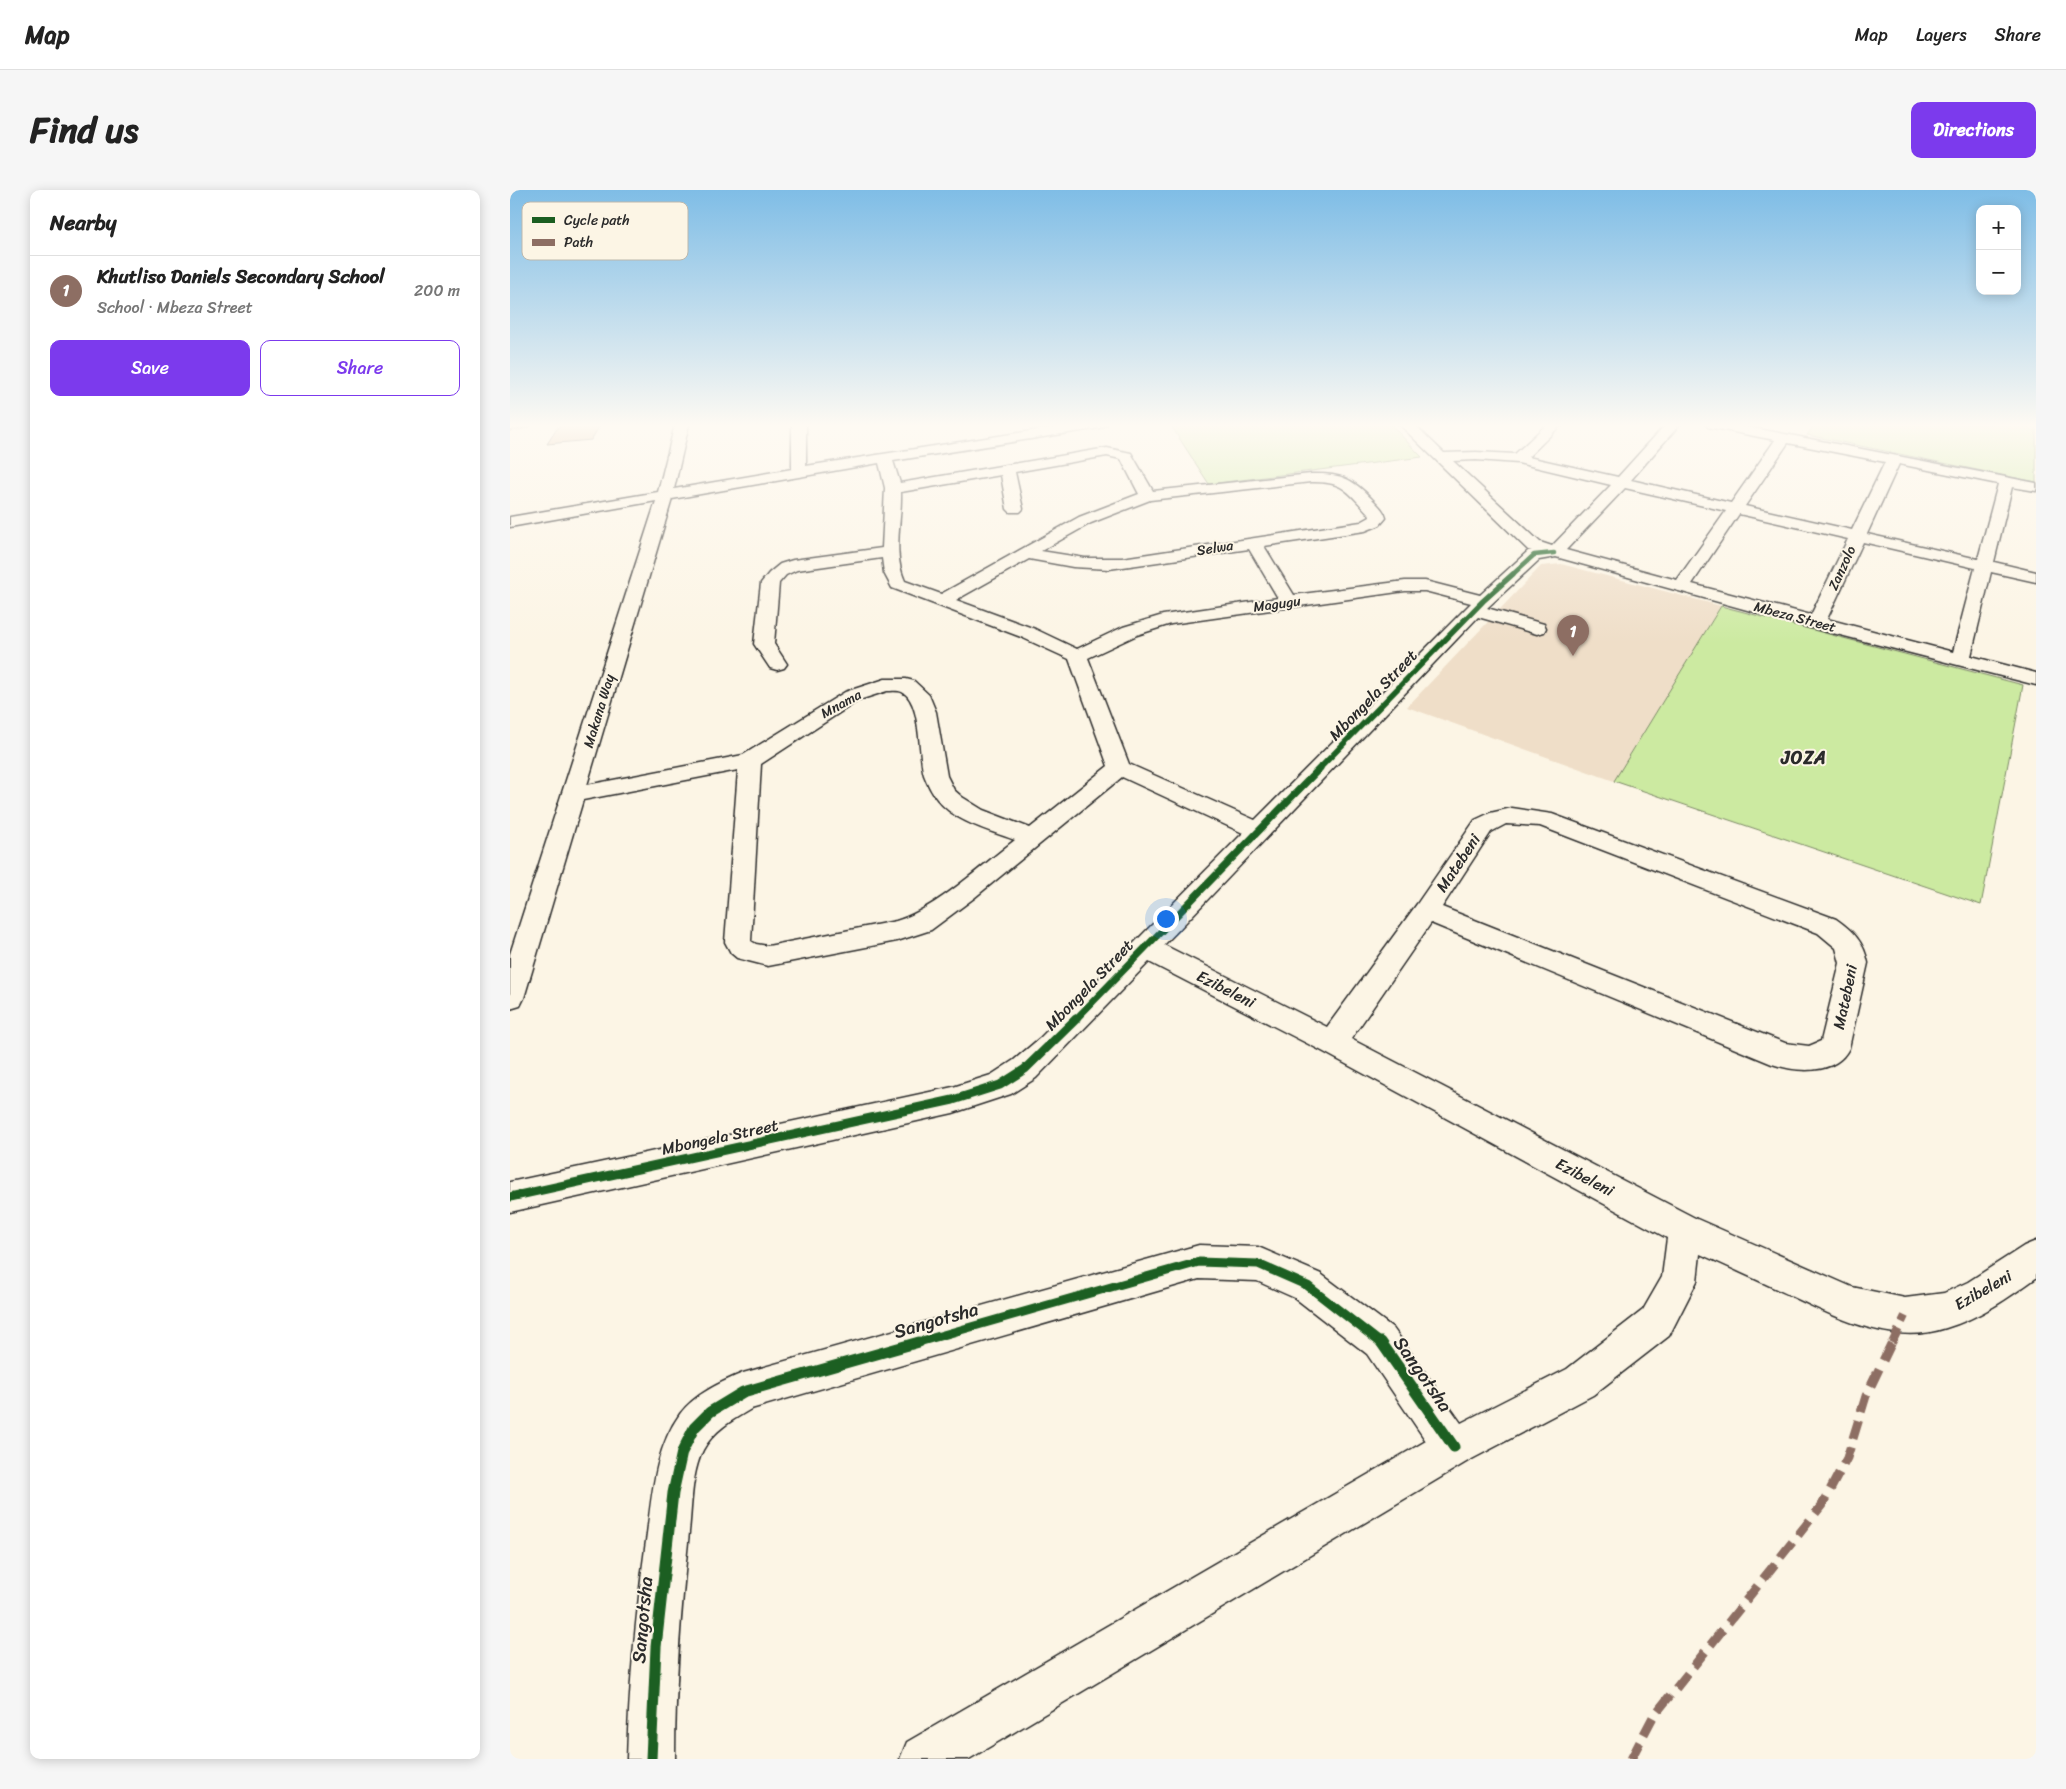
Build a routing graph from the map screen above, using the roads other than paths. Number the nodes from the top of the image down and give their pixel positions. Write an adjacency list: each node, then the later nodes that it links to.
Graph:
1 (658, 497): 15 (street)
2 (665, 497): 35 (street, Makana Way)
3 (892, 497): 18 (street)
4 (1013, 497): 13 (street)
5 (1144, 497): 19 (street, Selwa)
6 (1361, 497): 17 (street, Selwa)
7 (1483, 497): 20 (street, Mbeza Street)
8 (1607, 497): 20 (street)
9 (1683, 497): 14 (street)
10 (1743, 497): 14 (street)
11 (1875, 497): 16 (street, Zanzolo)
12 (2002, 497): 21 (street)
13 (1015, 509)
14 (1735, 509): 16 (street); 23 (street)
15 (510, 522)
16 (1857, 536): 21 (street); 27 (street, Zanzolo)
17 (1253, 542): 19 (street, Selwa); 25 (street)
18 (889, 552): 24 (street); 31 (street)
19 (1026, 552): 24 (street, Selwa)
20 (1554, 553): 23 (street, Mbeza Street); 26 (street, Mbongela Street)
21 (1985, 566): 22 (street); 30 (street)
22 (2036, 577)
23 (1681, 587): 27 (street, Mbeza Street)
24 (942, 601): 29 (street)
25 (1289, 602): 26 (street, Magugu); 29 (street, Magugu)
26 (1479, 606): 28 (street, Magugu); 36 (street, Mbongela Street)
27 (1816, 622): 30 (street, Mbeza Street)
28 (1537, 628)
29 (1077, 656): 34 (street)
30 (1960, 660): 32 (street, Mbeza Street)
31 (778, 664)
32 (2036, 679)
33 (750, 761): 35 (street, Mnama); 37 (street, Mnama); 37 (street)
34 (1120, 768): 36 (street); 37 (street)
35 (573, 795): 39 (street, Makana Way)
36 (1259, 831): 40 (street, Mbongela Street)
37 (1033, 838)
38 (1426, 911): 38 (street, Matebeni); 42 (street, Matebeni)
39 (520, 929): 41 (street, Makana Way)
40 (1144, 947): 42 (street, Ezibeleni); 43 (street, Mbongela Street)
41 (510, 998)
42 (1332, 1043): 44 (street, Ezibeleni)
43 (510, 1197)
44 (1685, 1230): 45 (street, Ezibeleni); 46 (street)
45 (2036, 1258)
46 (1454, 1447): 47 (street, Sangotsha); 48 (street)
47 (651, 1759)
48 (924, 1759)

